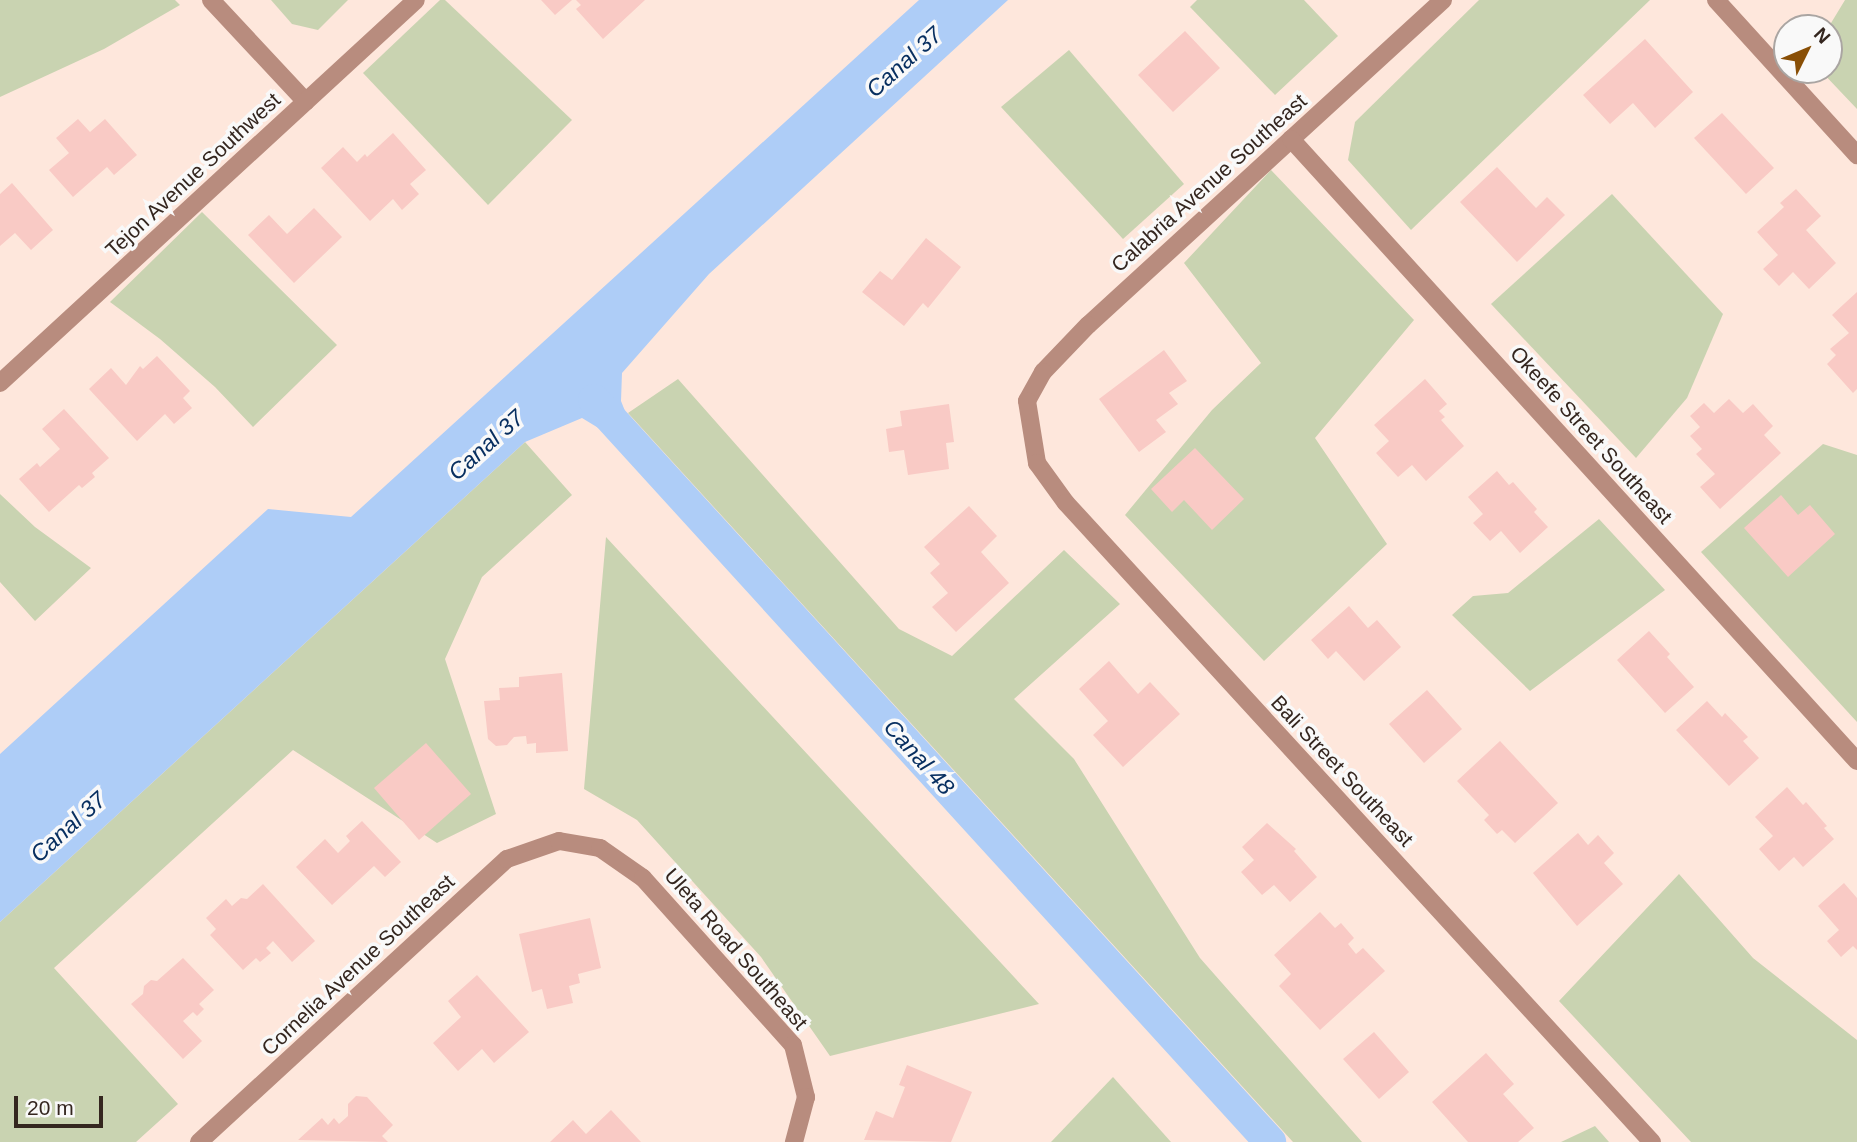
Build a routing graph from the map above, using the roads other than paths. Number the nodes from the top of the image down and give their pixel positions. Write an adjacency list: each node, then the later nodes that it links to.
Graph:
1 (211, 0): 5 (street)
2 (415, 0): 5 (street, Tejon Avenue Southwest)
3 (1443, 0): 6 (street, Calabria Avenue Southeast)
4 (1716, 0): 7 (street)
5 (306, 102): 8 (street, Tejon Avenue Southwest)
6 (1290, 139): 9 (street, Calabria Avenue Southeast); 10 (street, Okeefe Street Southeast)
7 (1857, 155)
8 (0, 383)
9 (1028, 415): 14 (street, Bali Street Southeast)
10 (1857, 761)
11 (559, 841): 12 (street, Cornelia Avenue Southeast); 13 (street, Uleta Road Southeast)
12 (200, 1142)
13 (794, 1142)
14 (1652, 1142)

